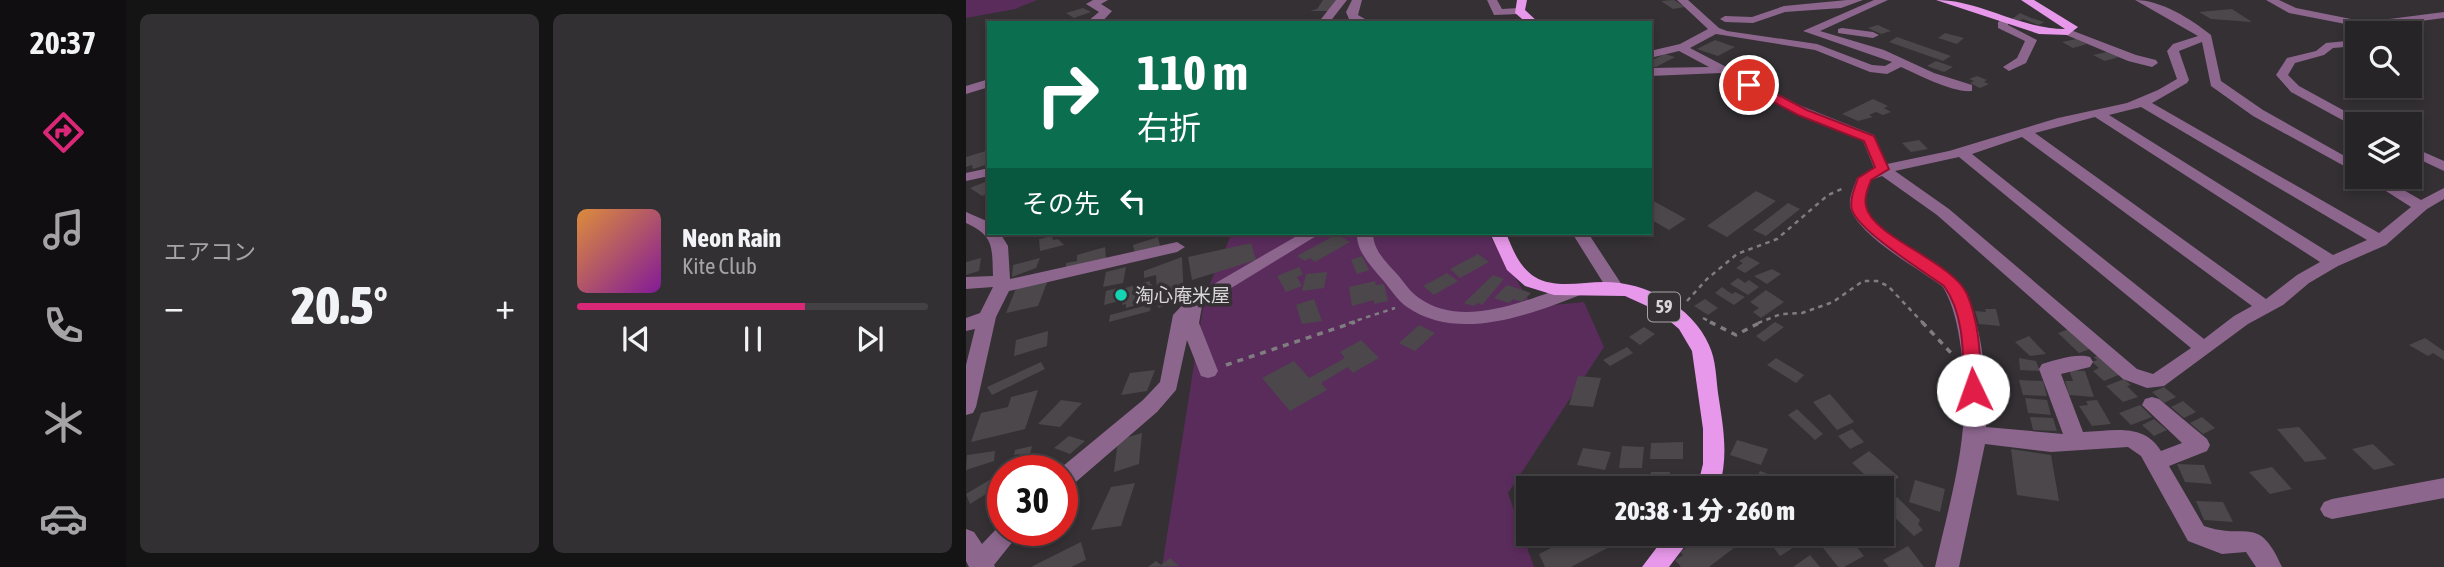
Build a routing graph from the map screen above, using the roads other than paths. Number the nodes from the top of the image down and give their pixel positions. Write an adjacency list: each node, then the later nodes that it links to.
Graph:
1 (1103, 0): 17 (street)
2 (1342, 0): 18 (street)
3 (1356, 0): 4 (street); 19 (street)
4 (1365, 0)
5 (1492, 0): 15 (street)
6 (1682, 0): 25 (street)
7 (1858, 0): 16 (street)
8 (1883, 0): 24 (street)
9 (1941, 0): 23 (main road)
10 (2026, 0): 26 (main road)
11 (2140, 0): 28 (street)
12 (2271, 0): 21 (street)
13 (1520, 6): 15 (street); 20 (main road)
14 (2444, 15): 22 (street)
15 (1503, 18)
16 (1725, 19)
17 (1093, 21)
18 (1325, 21)
19 (1362, 21)
20 (1532, 21)
21 (2347, 21)
22 (2397, 21)
23 (2004, 22): 26 (main road); 34 (street)
24 (1818, 27): 27 (street); 32 (street)
25 (1716, 30): 30 (street); 32 (street)
26 (2068, 32): 33 (street)
27 (1873, 35)
28 (2207, 37): 40 (street); 46 (street)
29 (2345, 44): 42 (street)
30 (1681, 47): 31 (street); 35 (street)
31 (1652, 54)
32 (1901, 62): 38 (street)
33 (2152, 64)
34 (2009, 67)
35 (1725, 70): 36 (street); 48 (street)
36 (1652, 72)
37 (987, 84): 39 (street)
38 (1968, 88)
39 (966, 90)
40 (2145, 104): 41 (street); 61 (street)
41 (2097, 113): 43 (street); 63 (street)
42 (2345, 117)
43 (2025, 133): 44 (street); 69 (street)
44 (1961, 152): 48 (street); 72 (street)
45 (2422, 155): 47 (street)
46 (2345, 162)
47 (2444, 167)
48 (1882, 169): 72 (street); 77 (street)
49 (987, 172): 50 (street)
50 (966, 177)
51 (2392, 189): 53 (street)
52 (2444, 193): 53 (street)
53 (2421, 206): 61 (street)
54 (966, 217): 55 (street)
55 (987, 227)
56 (993, 235): 65 (street)
57 (1310, 235): 68 (street)
58 (1365, 235): 67 (street)
59 (1499, 235): 67 (main road, 59)
60 (1581, 235): 66 (street)
61 (2381, 241): 63 (street)
62 (1177, 247): 65 (street)
63 (2332, 262): 69 (street)
64 (966, 283): 65 (street)
65 (1002, 284): 70 (street)
66 (1615, 288): 67 (main road, 59); 81 (main road, 59)
67 (1577, 290)
68 (1194, 303): 74 (street); 80 (street)
69 (2265, 307): 72 (street)
70 (987, 317): 71 (street); 76 (street)
71 (966, 325)
72 (2204, 349)
73 (2082, 362): 78 (street)
74 (1208, 371)
75 (2152, 405): 79 (street)
76 (966, 407)
77 (1975, 434): 78 (street); 89 (street)
78 (2077, 441): 79 (street)
79 (2156, 462): 90 (street)
80 (1078, 467)
81 (1713, 476)
82 (2444, 488): 83 (street)
83 (2332, 509)
84 (966, 540): 87 (street)
85 (997, 546): 87 (street)
86 (1672, 546): 88 (main road)
87 (982, 564)
88 (1654, 567)
89 (1947, 567)
90 (2270, 567)

